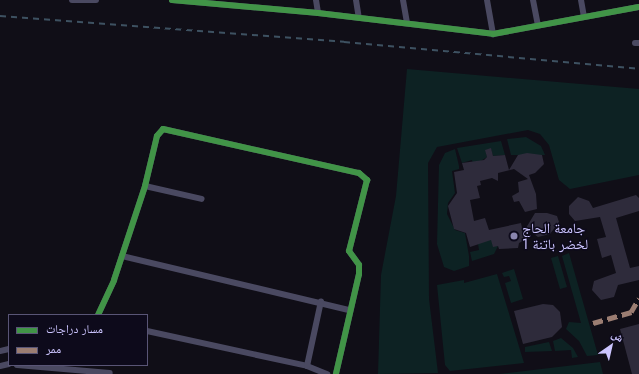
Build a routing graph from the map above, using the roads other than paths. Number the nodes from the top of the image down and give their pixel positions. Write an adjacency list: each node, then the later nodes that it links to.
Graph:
1 (72, 0): 2 (street)
2 (82, 0): 3 (street)
3 (96, 0)
4 (172, 0): 12 (street)
5 (316, 0): 14 (street)
6 (356, 0): 16 (street)
7 (403, 0): 17 (street)
8 (487, 0): 19 (street)
9 (533, 0): 18 (street)
10 (581, 0): 15 (street)
11 (637, 0): 13 (street)
12 (190, 1): 14 (street)
13 (639, 7): 15 (street)
14 (318, 13): 16 (street)
15 (584, 17): 18 (street)
16 (359, 18): 17 (street)
17 (407, 22): 19 (street)
18 (538, 26): 19 (street)
19 (493, 34)
20 (146, 186): 21 (street); 22 (street); 24 (street)
21 (202, 199)
22 (122, 256): 23 (street); 25 (street)
23 (321, 301): 24 (street); 28 (street)
24 (349, 310): 31 (street)
25 (98, 314)
26 (148, 331): 28 (street)
27 (29, 366): 29 (street)
28 (307, 366): 30 (street)
29 (110, 373)
30 (327, 374)
31 (336, 374)

